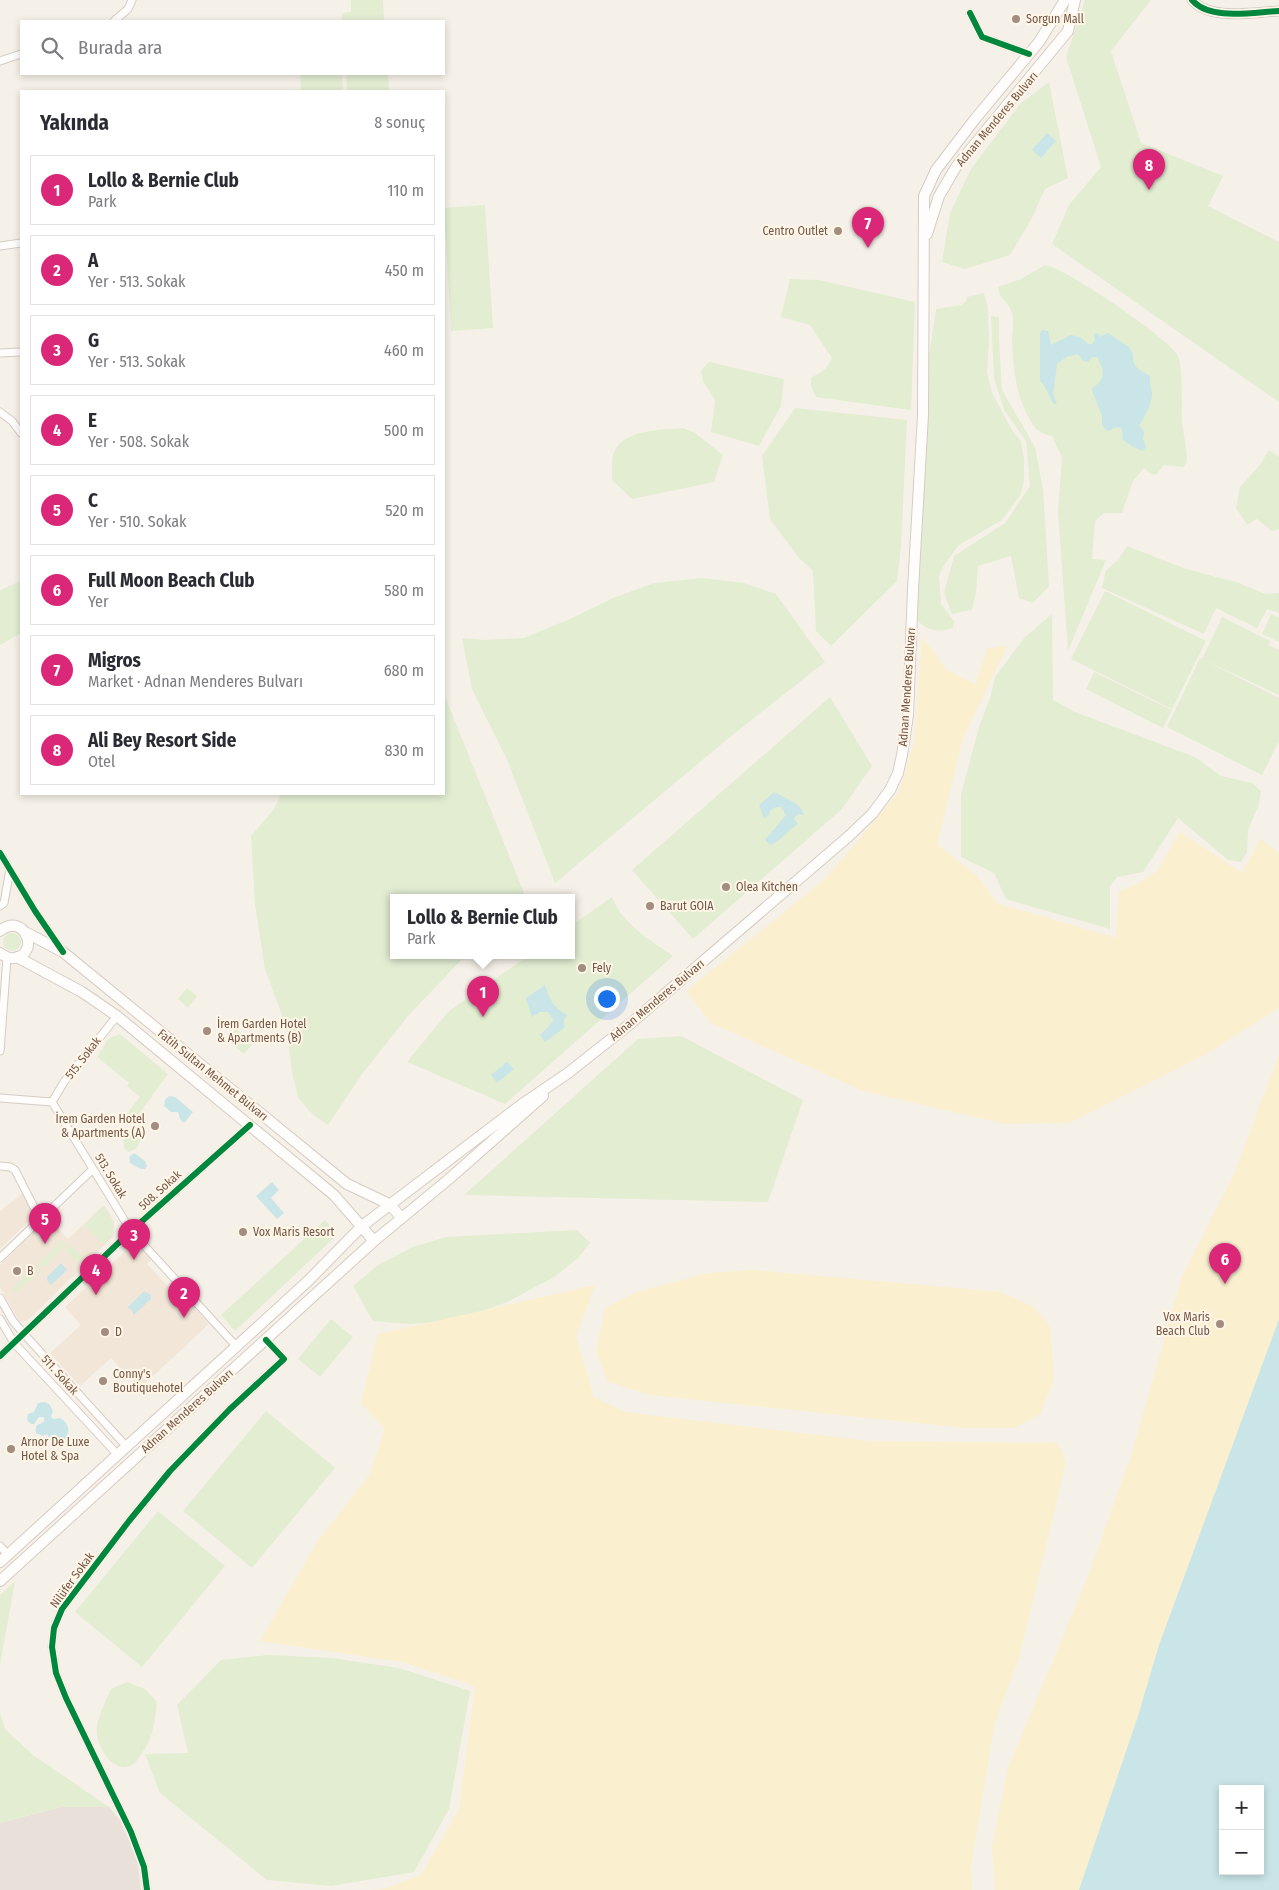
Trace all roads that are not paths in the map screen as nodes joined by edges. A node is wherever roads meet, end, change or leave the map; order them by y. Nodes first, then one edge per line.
1 (132, 0) edge
2 (1064, 0) edge
3 (1075, 0) edge
4 (1192, 0) edge
5 (1279, 11) edge
6 (970, 13) dead end
7 (115, 20) edge
8 (20, 54) edge
9 (1029, 54) junction
10 (0, 61) edge
11 (925, 242) junction
12 (20, 243) edge
13 (0, 246) edge
14 (20, 352) edge
15 (0, 353) edge
16 (0, 412) edge
17 (20, 432) edge
18 (1, 858) edge
19 (10, 869) junction
20 (0, 906) edge
21 (1, 929) edge
22 (25, 932) junction
23 (63, 952) junction
24 (8, 956) edge
25 (117, 1016) junction
26 (1, 1023) edge
27 (0, 1051) edge
28 (568, 1073) junction
29 (0, 1098) edge
30 (52, 1102) junction
31 (250, 1125) junction
32 (0, 1166) edge
33 (10, 1167) junction
34 (93, 1169) junction
35 (0, 1174) edge
36 (389, 1204) junction
37 (401, 1218) junction
38 (40, 1219) junction
39 (362, 1226) junction
40 (131, 1231) junction
41 (374, 1241) junction
42 (0, 1258) edge
43 (0, 1298) edge
44 (0, 1319) edge
45 (24, 1334) junction
46 (266, 1340) junction
47 (14, 1342) junction
48 (236, 1346) junction
49 (0, 1356) edge
50 (126, 1446) junction
51 (117, 1454) junction
52 (0, 1546) edge
53 (8, 1555) junction
54 (0, 1562) edge
55 (0, 1582) edge
56 (147, 1890) edge

1 - 7 street
2 - 9 main road, Adnan Menderes Bulvarı
3 - 11 main road, Adnan Menderes Bulvarı
4 - 5 street
6 - 9 street
8 - 10 street
9 - 11 main road, Adnan Menderes Bulvarı
11 - 28 main road, Adnan Menderes Bulvarı
12 - 13 street
14 - 15 street
16 - 17 street
18 - 19 street
19 - 20 street
19 - 23 street
21 - 22 main road, Fatih Sultan Mehmet Bulvarı
22 - 23 main road, Fatih Sultan Mehmet Bulvarı
22 - 24 main road
23 - 36 main road, Fatih Sultan Mehmet Bulvarı
24 - 25 main road, Fatih Sultan Mehmet Bulvarı
24 - 26 street
25 - 30 street, 515. Sokak
25 - 31 main road, Fatih Sultan Mehmet Bulvarı
26 - 27 street
28 - 36 main road, Adnan Menderes Bulvarı
28 - 37 main road, Adnan Menderes Bulvarı
29 - 30 street
30 - 34 street, 513. Sokak
31 - 39 main road, Fatih Sultan Mehmet Bulvarı
31 - 40 street, 508. Sokak
32 - 33 street
33 - 35 street
33 - 38 street
34 - 38 street
34 - 40 street, 513. Sokak
36 - 37 main road, Fatih Sultan Mehmet Bulvarı
36 - 39 main road, Adnan Menderes Bulvarı
37 - 41 main road, Adnan Menderes Bulvarı
38 - 42 street
39 - 41 main road, Fatih Sultan Mehmet Bulvarı
39 - 48 main road, Adnan Menderes Bulvarı
40 - 45 street, 508. Sokak
40 - 48 street, 513. Sokak
41 - 46 main road, Adnan Menderes Bulvarı
43 - 45 street, 511. Sokak
44 - 47 street, 511. Sokak
45 - 47 street, 508. Sokak
45 - 50 street, 511. Sokak
46 - 55 main road, Adnan Menderes Bulvarı
46 - 56 street, Nilüfer Sokak
47 - 49 street, 508. Sokak
47 - 51 street, 511. Sokak
48 - 50 main road, Adnan Menderes Bulvarı
50 - 51 main road, Adnan Menderes Bulvarı
51 - 53 main road, Adnan Menderes Bulvarı
52 - 53 street
53 - 54 main road, Adnan Menderes Bulvarı

